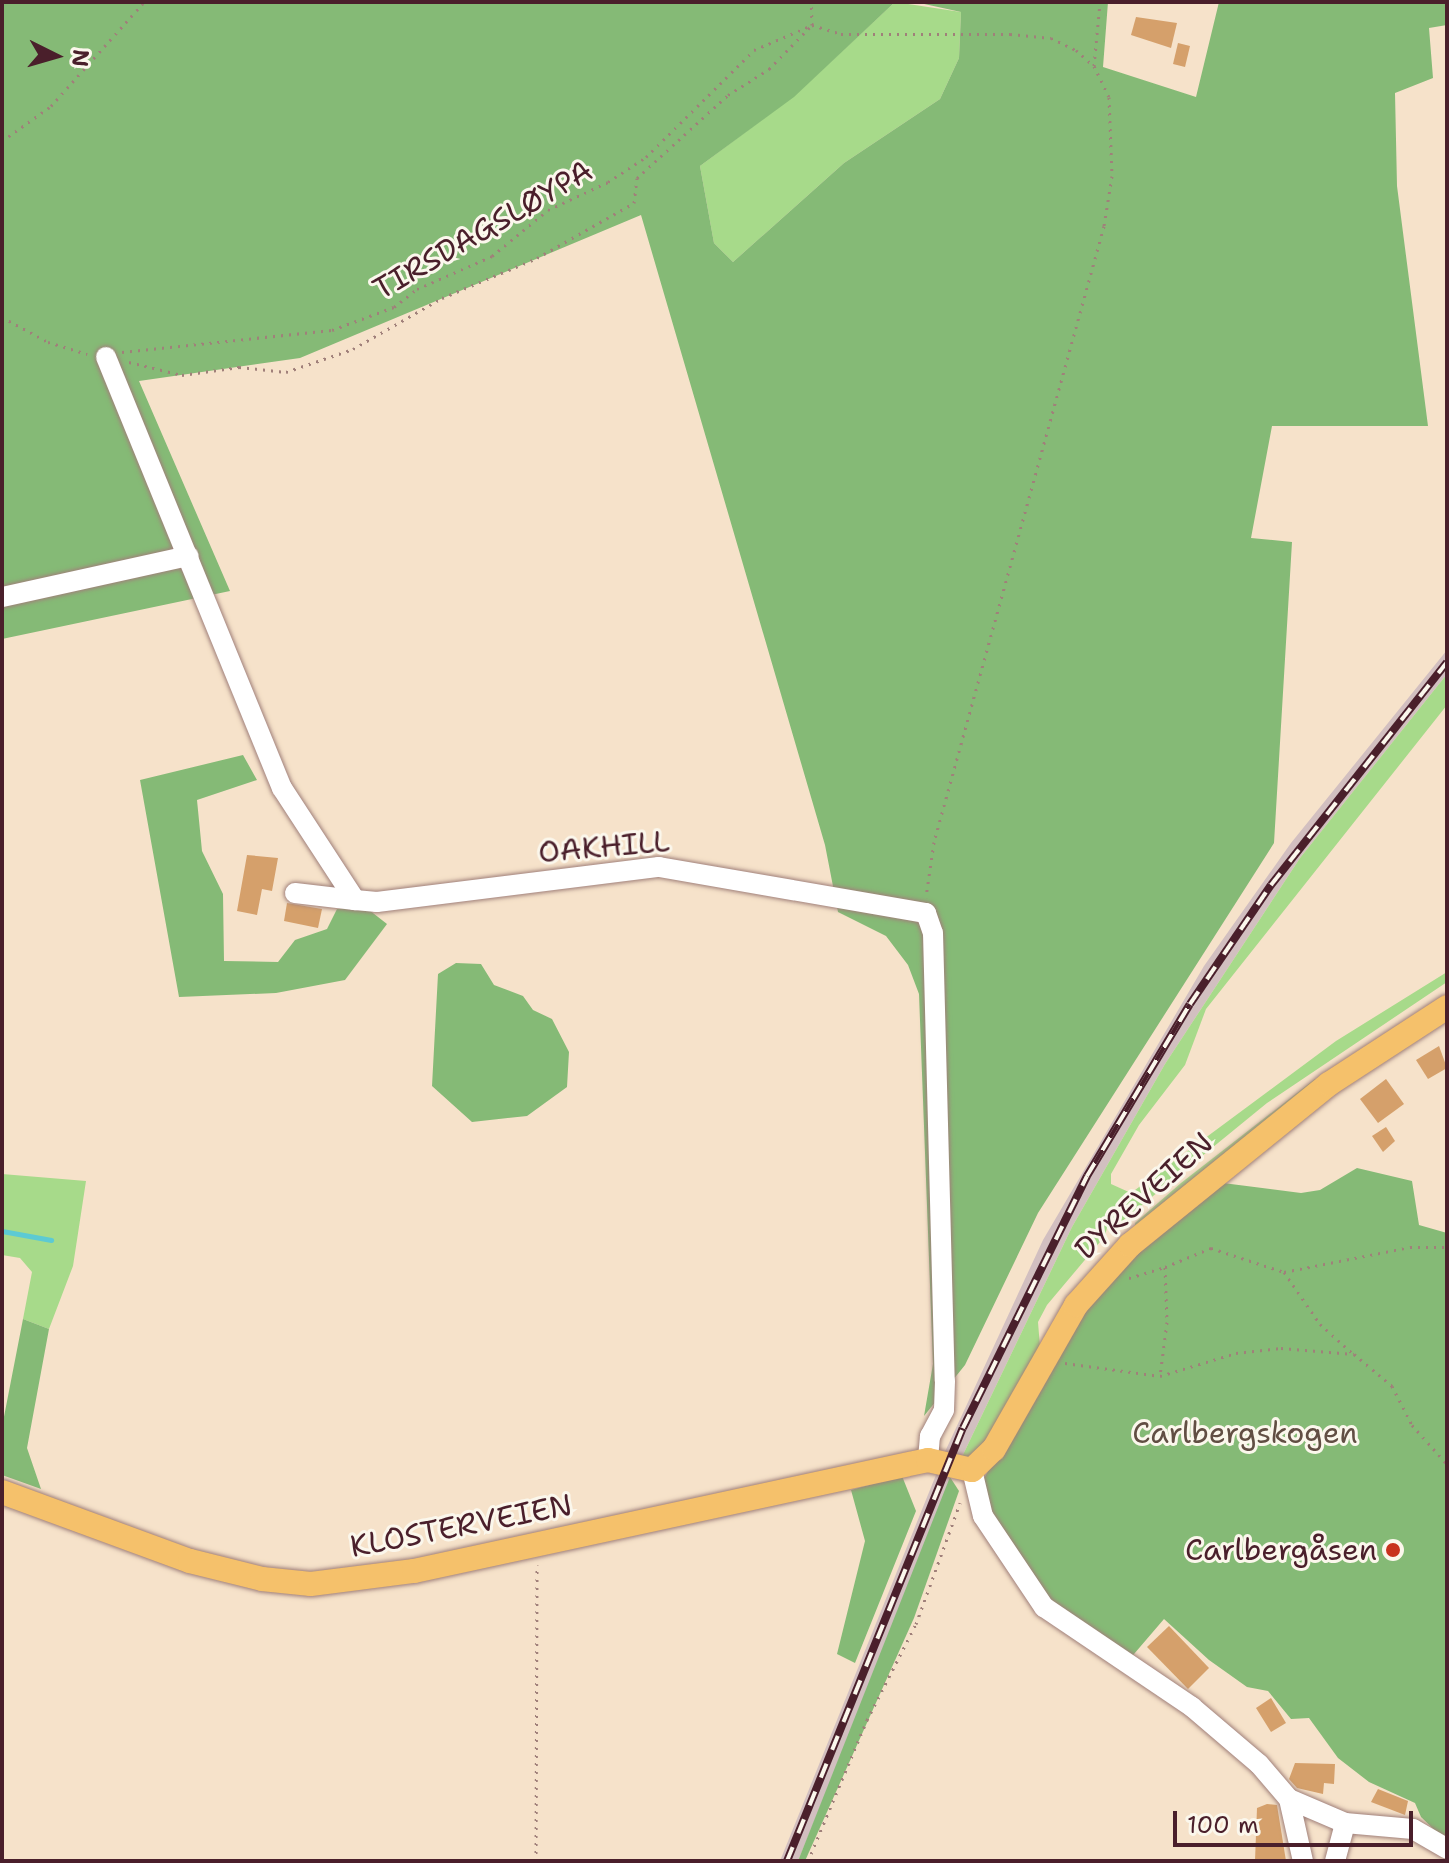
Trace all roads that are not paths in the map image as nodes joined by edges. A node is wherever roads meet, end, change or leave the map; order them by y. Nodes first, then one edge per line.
1 (106, 357) road end
2 (189, 556) junction
3 (2, 597) edge
4 (295, 893) dead end
5 (355, 900) junction
6 (1447, 1007) edge
7 (934, 1461) junction
8 (972, 1470) junction
9 (2, 1492) edge
10 (1289, 1799) junction
11 (1345, 1823) junction
12 (1447, 1849) edge
13 (1303, 1861) edge
14 (1335, 1861) edge

1 - 2 street
2 - 3 street
2 - 5 street
4 - 5 street, OAKHILL
5 - 7 street, OAKHILL
6 - 8 main road, DYREVEIEN
7 - 8 main road
7 - 9 main road, KLOSTERVEIEN
8 - 10 street
10 - 11 street
10 - 13 street
11 - 12 street
11 - 14 street

